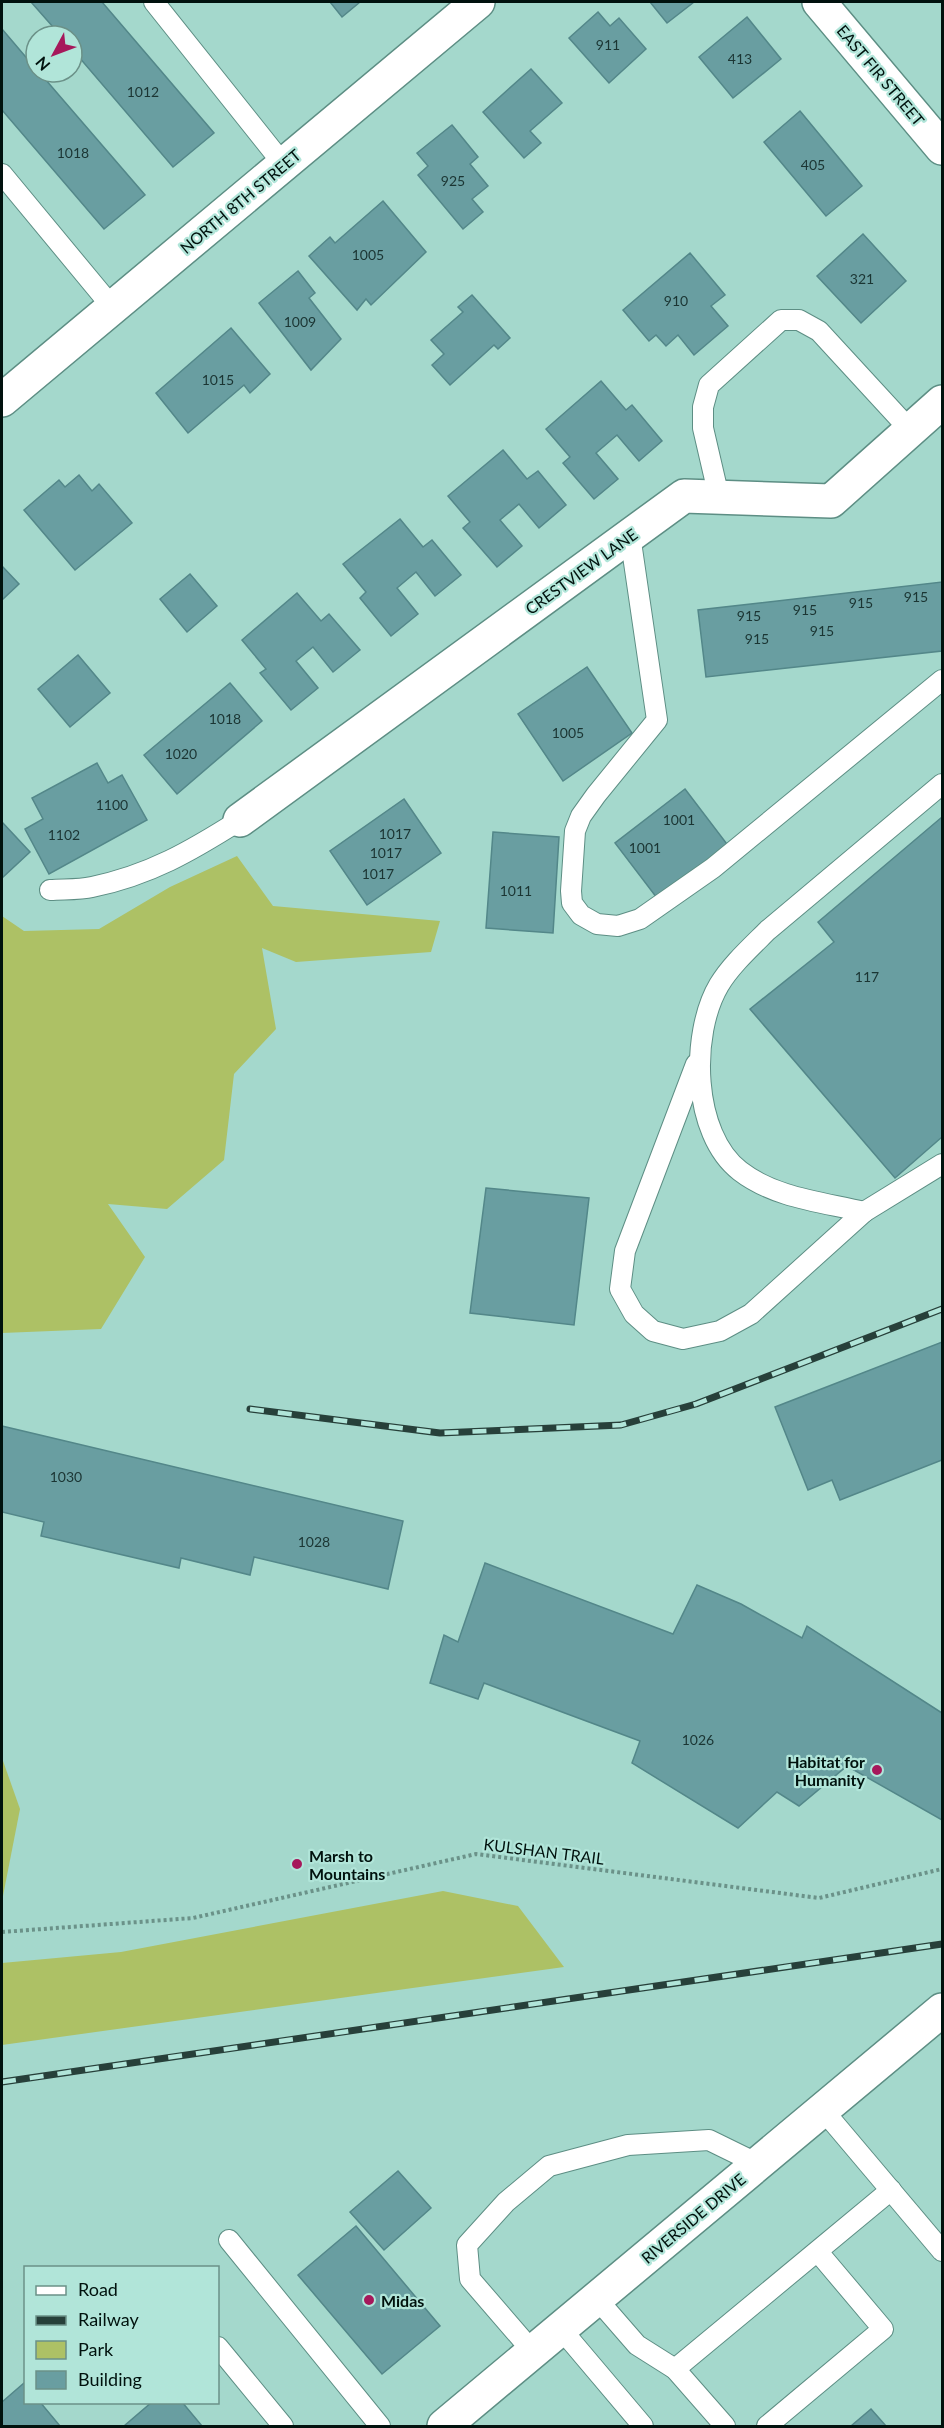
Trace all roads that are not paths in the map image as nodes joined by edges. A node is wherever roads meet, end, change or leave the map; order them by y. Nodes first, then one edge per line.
1 (154, 2) edge
2 (478, 2) edge
3 (819, 2) edge
4 (942, 148) edge
5 (284, 165) junction
6 (2, 174) edge
7 (112, 308) junction
8 (2, 400) edge
9 (942, 402) edge
10 (911, 431) junction
11 (719, 497) junction
12 (630, 535) junction
13 (942, 680) edge
14 (942, 783) edge
15 (240, 820) joint
16 (50, 890) dead end
17 (699, 1056) junction
18 (942, 1164) edge
19 (864, 1212) junction
20 (942, 2010) edge
21 (823, 2110) junction
22 (758, 2164) junction
23 (891, 2190) junction
24 (229, 2240) dead end
25 (942, 2251) edge
26 (818, 2252) junction
27 (597, 2299) junction
28 (561, 2329) junction
29 (219, 2348) edge
30 (533, 2352) junction
31 (675, 2368) junction
32 (282, 2427) edge
33 (380, 2427) edge
34 (444, 2427) edge
35 (643, 2427) edge
36 (725, 2427) edge
37 (767, 2427) edge

1 - 5 lane
2 - 5 street, NORTH 8TH STREET
3 - 4 street, EAST FIR STREET
5 - 7 street, NORTH 8TH STREET
6 - 7 lane
7 - 8 street, NORTH 8TH STREET
9 - 10 street, CRESTVIEW LANE
10 - 11 street, CRESTVIEW LANE
10 - 11 lane
11 - 12 street, CRESTVIEW LANE
12 - 13 lane
12 - 15 street, CRESTVIEW LANE
14 - 17 lane
15 - 16 lane
17 - 19 lane
17 - 19 lane
18 - 19 lane
20 - 21 street, RIVERSIDE DRIVE
21 - 22 street, RIVERSIDE DRIVE
21 - 23 lane
22 - 27 street, RIVERSIDE DRIVE
22 - 30 lane
23 - 25 lane
23 - 26 lane
24 - 33 lane
26 - 31 lane
26 - 37 lane
27 - 28 street, RIVERSIDE DRIVE
27 - 31 lane
28 - 30 street, RIVERSIDE DRIVE
28 - 35 lane
29 - 32 lane
30 - 34 street, RIVERSIDE DRIVE
31 - 36 lane

